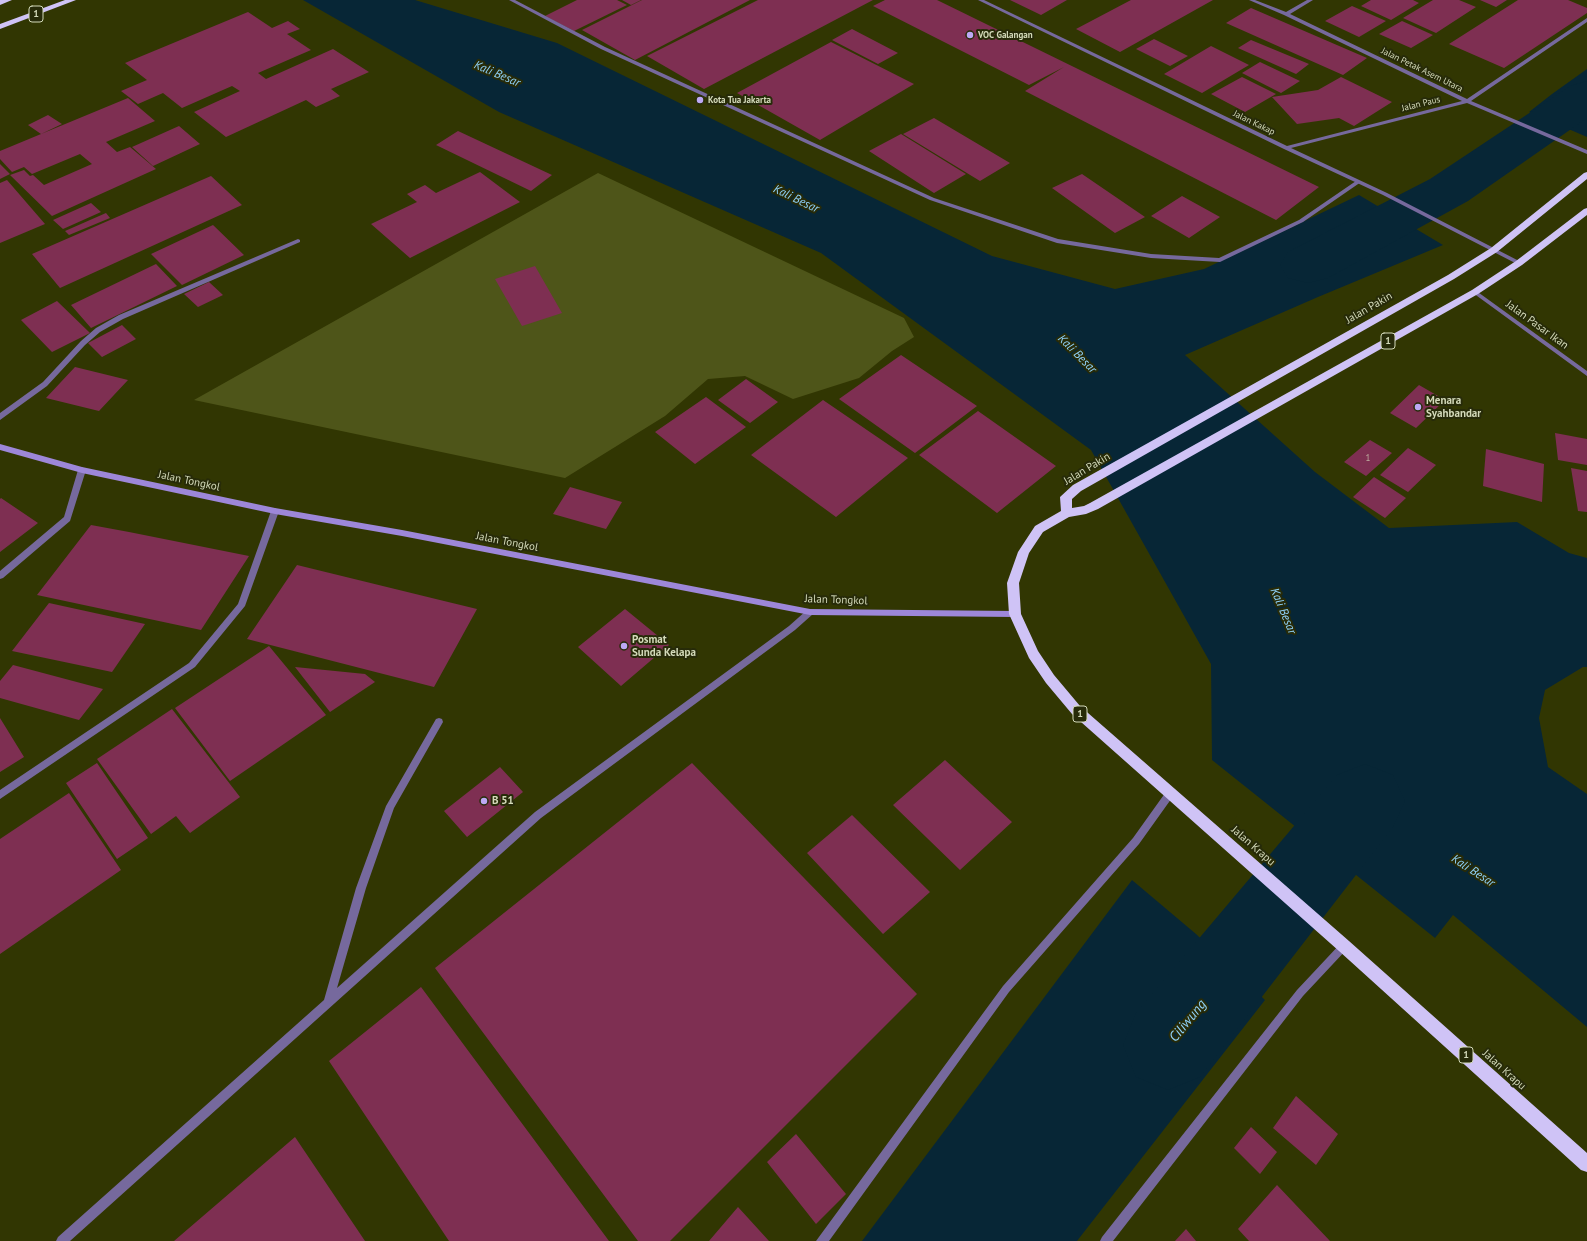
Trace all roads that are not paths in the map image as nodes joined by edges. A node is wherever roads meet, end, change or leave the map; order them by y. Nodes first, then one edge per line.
1 (8, 0) edge
2 (72, 0) edge
3 (511, 0) edge
4 (980, 0) edge
5 (1251, 0) edge
6 (1311, 0) edge
7 (0, 3) edge
8 (1286, 14) junction
9 (1587, 20) edge
10 (0, 27) edge
11 (1467, 101) junction
12 (1286, 148) junction
13 (1587, 152) edge
14 (1587, 175) edge
15 (1358, 182) junction
16 (1587, 211) edge
17 (298, 241) dead end
18 (1494, 250) junction
19 (1519, 263) junction
20 (1475, 292) junction
21 (1587, 374) edge
22 (0, 417) edge
23 (0, 447) edge
24 (82, 470) junction
25 (275, 510) junction
26 (1067, 513) junction
27 (0, 576) edge
28 (810, 612) junction
29 (1015, 614) junction
30 (439, 722) dead end
31 (1171, 792) junction
32 (0, 795) edge
33 (1344, 946) junction
34 (329, 1001) junction
35 (1587, 1164) edge
36 (62, 1241) edge
37 (822, 1241) edge
38 (1106, 1241) edge

1 - 7 highway
2 - 10 highway, 1
3 - 15 street
4 - 12 street, Jalan Kakap
5 - 8 street, Jalan Petak Asem Utara
6 - 8 street
8 - 11 street, Jalan Petak Asem Utara
9 - 11 street, Jalan Paus
11 - 12 street, Jalan Paus
11 - 13 street, Jalan Petak Asem Utara
12 - 15 street, Jalan Kakap
14 - 18 highway, Jalan Pakin / 1
15 - 18 street, Jalan Kakap
16 - 19 highway, 1
17 - 22 street
18 - 19 street, Jalan Kakap
18 - 26 highway, Jalan Pakin / 1
19 - 20 highway, 1
20 - 21 street, Jalan Pasar Ikan
20 - 26 highway, 1
23 - 24 street, Jalan Tongkol
24 - 25 street, Jalan Tongkol
24 - 27 street
25 - 28 street, Jalan Tongkol
25 - 32 street
26 - 29 highway, Jalan Krapu / 1
28 - 29 street, Jalan Tongkol
28 - 34 street
29 - 31 highway, Jalan Krapu / 1
30 - 34 street
31 - 33 highway, Jalan Krapu / 1
31 - 37 street
33 - 35 highway, Jalan Krapu / 1
33 - 38 street
34 - 36 street

